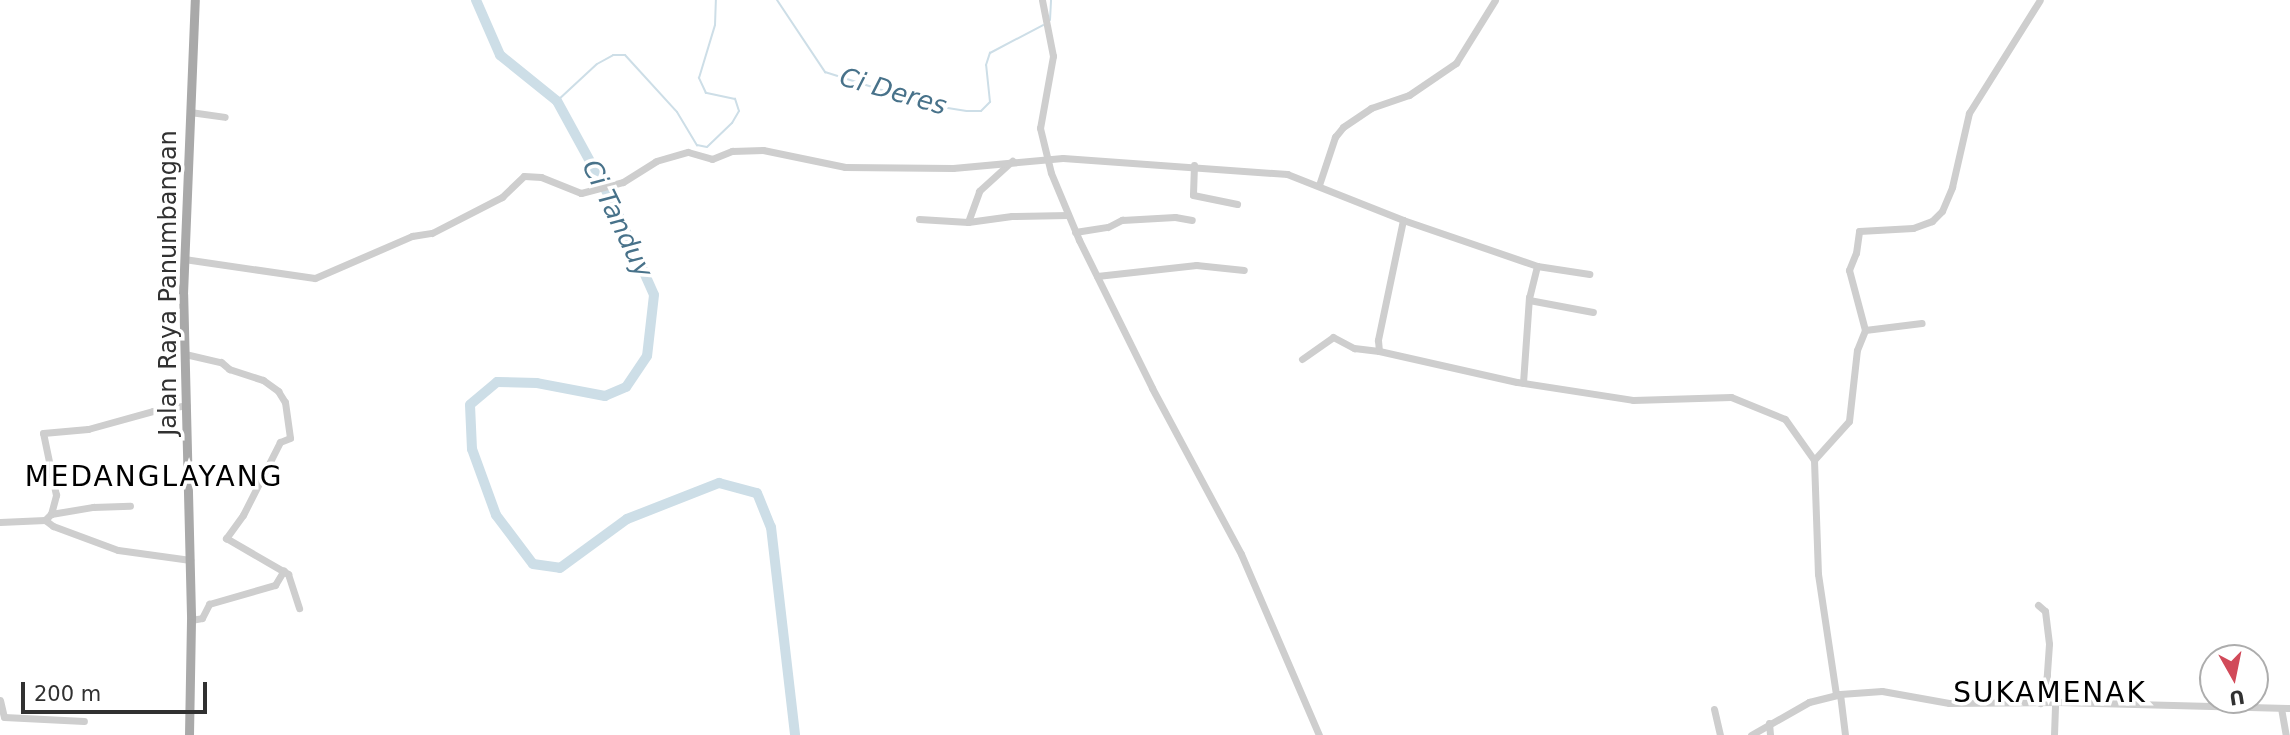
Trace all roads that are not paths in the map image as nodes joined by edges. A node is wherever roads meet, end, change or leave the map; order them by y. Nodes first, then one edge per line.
1 (195, 0) edge
2 (1042, 0) edge
3 (1495, 0) edge
4 (2040, 0) edge
5 (190, 112) junction
6 (225, 117) dead end
7 (1046, 159) junction
8 (1013, 160) junction
9 (1194, 165) junction
10 (1319, 185) junction
11 (1237, 204) dead end
12 (1068, 215) junction
13 (919, 219) dead end
14 (1192, 220) dead end
15 (1403, 220) junction
16 (968, 222) junction
17 (1075, 232) junction
18 (184, 260) junction
19 (1536, 265) junction
20 (1244, 270) dead end
21 (1589, 274) dead end
22 (1097, 276) junction
23 (1529, 300) junction
24 (1593, 312) dead end
25 (1922, 323) dead end
26 (1865, 330) junction
27 (1379, 351) junction
28 (185, 355) junction
29 (1301, 359) dead end
30 (1523, 383) junction
31 (186, 405) junction
32 (1814, 460) junction
33 (130, 506) dead end
34 (48, 517) junction
35 (0, 522) edge
36 (190, 560) junction
37 (285, 571) junction
38 (2038, 605) dead end
39 (299, 608) dead end
40 (191, 620) junction
41 (1838, 695) junction
42 (0, 700) edge
43 (2055, 702) junction
44 (2040, 703) junction
45 (2286, 708) edge
46 (1714, 709) dead end
47 (84, 721) dead end
48 (1769, 723) junction
49 (189, 735) edge
50 (1320, 735) edge
51 (1720, 735) edge
52 (1751, 735) edge
53 (1770, 735) edge
54 (1844, 735) edge
55 (2054, 735) edge
56 (2286, 735) edge

1 - 5 main road, Jalan Raya Panumbangan
2 - 7 street
3 - 10 street
4 - 26 street
5 - 6 street
5 - 18 main road, Jalan Raya Panumbangan
7 - 8 street
7 - 9 street
7 - 12 street
8 - 16 street
8 - 18 street
9 - 10 street
9 - 11 street
10 - 15 street
12 - 16 street
12 - 17 street
13 - 16 street
14 - 17 street
15 - 19 street
15 - 27 street
17 - 22 street
18 - 28 main road, Jalan Raya Panumbangan
19 - 21 street
19 - 23 street
20 - 22 street
22 - 50 street
23 - 24 street
23 - 30 street
25 - 26 street
26 - 32 street
27 - 29 street
27 - 30 street
28 - 31 main road, Jalan Raya Panumbangan
28 - 37 street
30 - 32 street
31 - 34 street
31 - 36 main road, Jalan Raya Panumbangan
32 - 41 street
33 - 34 street
34 - 35 street
34 - 36 street
36 - 40 main road, Jalan Raya Panumbangan
37 - 39 street
37 - 40 street
38 - 44 street
40 - 49 main road, Jalan Raya Panumbangan
41 - 44 street
41 - 48 street
41 - 54 street
42 - 47 street
43 - 44 street
43 - 45 street
43 - 55 street
45 - 56 street
46 - 51 street
48 - 52 street
48 - 53 street

